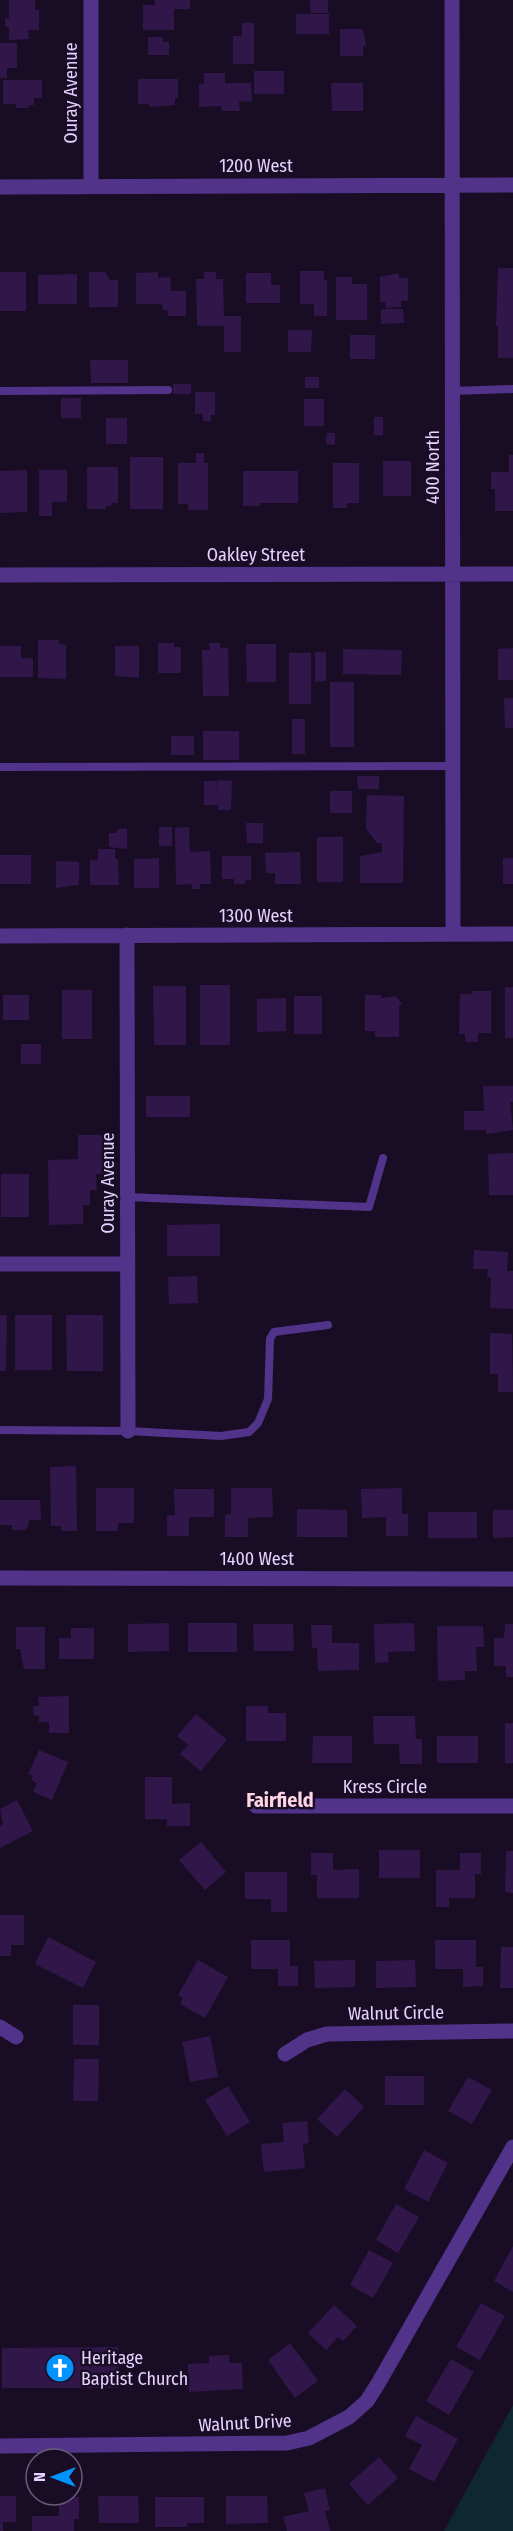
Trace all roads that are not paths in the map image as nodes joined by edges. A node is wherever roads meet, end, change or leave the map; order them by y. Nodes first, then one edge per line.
1 (91, 0) edge
2 (452, 0) edge
3 (452, 184) junction
4 (513, 185) edge
5 (91, 186) junction
6 (0, 187) edge
7 (513, 389) edge
8 (168, 390) dead end
9 (452, 391) junction
10 (0, 392) edge
11 (453, 574) junction
12 (513, 574) edge
13 (0, 575) edge
14 (453, 766) junction
15 (0, 767) edge
16 (453, 934) junction
17 (513, 934) edge
18 (127, 935) junction
19 (0, 936) edge
20 (383, 1158) dead end
21 (127, 1197) junction
22 (0, 1264) edge
23 (128, 1264) junction
24 (328, 1325) dead end
25 (0, 1430) edge
26 (128, 1431) junction
27 (0, 1578) edge
28 (513, 1579) edge
29 (256, 1806) dead end
30 (513, 1806) edge
31 (0, 2027) edge
32 (513, 2031) edge
33 (16, 2037) dead end
34 (285, 2054) dead end
35 (513, 2147) edge
36 (0, 2446) edge

1 - 5 street, Ouray Avenue
2 - 3 street, 400 North
3 - 4 street, 1200 West
3 - 5 street, 1200 West
3 - 9 street, 400 North
5 - 6 street, 1200 West
7 - 9 lane
8 - 10 lane
9 - 11 street, 400 North
11 - 12 street, Oakley Street
11 - 13 street, Oakley Street
11 - 14 street, 400 North
14 - 15 lane
14 - 16 street, 400 North
16 - 17 street, 1300 West
16 - 18 street, 1300 West
18 - 19 street, 1300 West
18 - 21 street, Ouray Avenue
20 - 21 lane
21 - 23 street, Ouray Avenue
22 - 23 street
23 - 26 street, Ouray Avenue
24 - 26 lane
25 - 26 lane
27 - 28 street, 1400 West
29 - 30 street, Kress Circle
31 - 33 street
32 - 34 street, Walnut Circle
35 - 36 street, Walnut Drive

